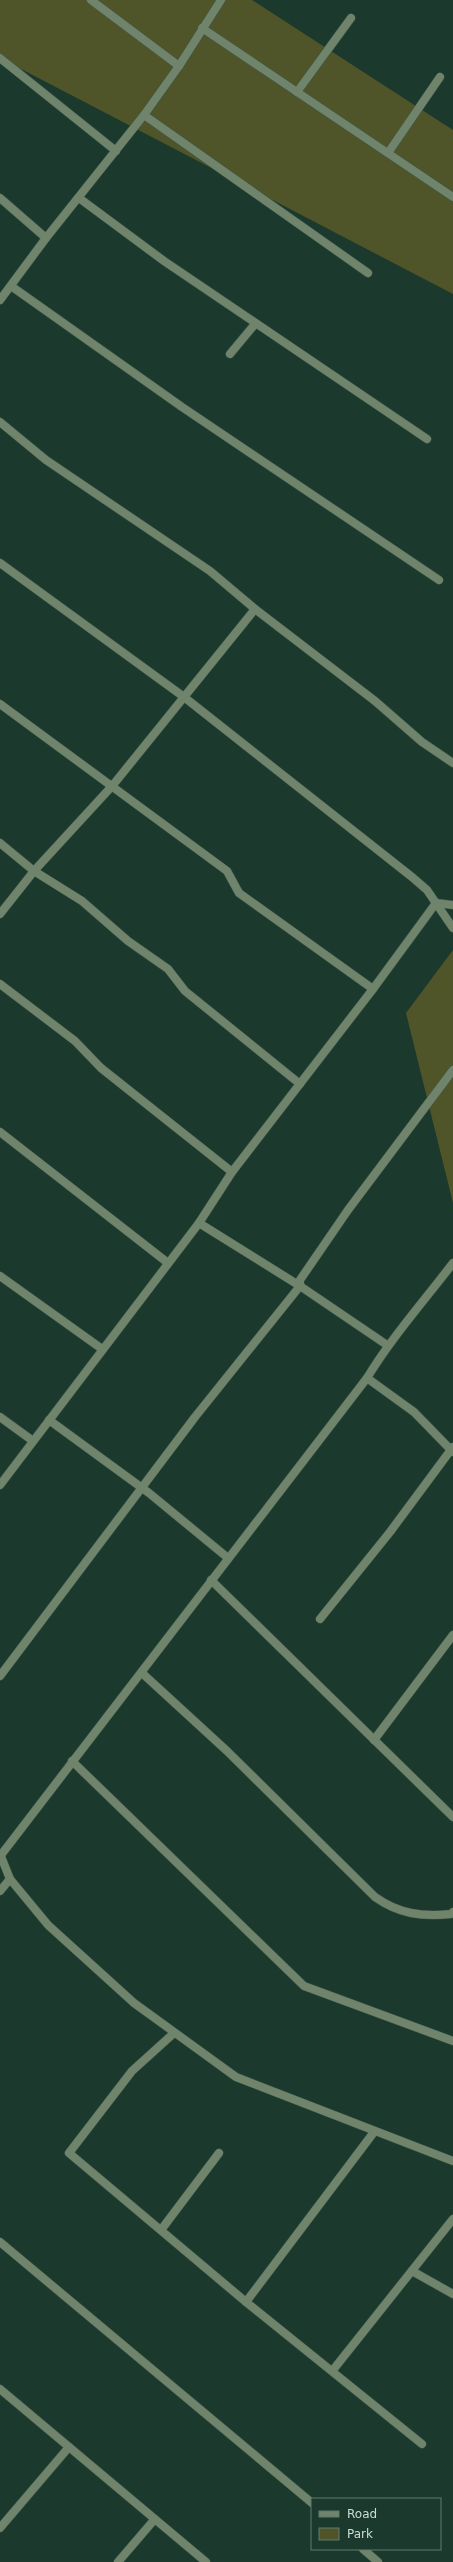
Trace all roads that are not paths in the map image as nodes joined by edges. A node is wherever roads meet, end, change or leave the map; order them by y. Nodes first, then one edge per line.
1 (91, 0) edge
2 (221, 0) edge
3 (351, 18) dead end
4 (202, 28) junction
5 (0, 58) edge
6 (179, 66) junction
7 (440, 77) dead end
8 (297, 92) junction
9 (144, 115) junction
10 (116, 151) junction
11 (388, 153) junction
12 (453, 197) edge
13 (0, 198) edge
14 (79, 198) junction
15 (46, 238) junction
16 (368, 273) dead end
17 (11, 286) junction
18 (0, 300) edge
19 (255, 324) junction
20 (230, 354) dead end
21 (0, 422) edge
22 (427, 439) dead end
23 (0, 563) edge
24 (439, 580) dead end
25 (255, 609) junction
26 (184, 697) junction
27 (0, 704) edge
28 (453, 763) edge
29 (112, 785) junction
30 (0, 843) edge
31 (34, 871) junction
32 (436, 903) junction
33 (453, 905) edge
34 (0, 914) edge
35 (453, 928) edge
36 (0, 984) edge
37 (373, 989) junction
38 (453, 1070) edge
39 (300, 1084) junction
40 (0, 1132) edge
41 (232, 1172) junction
42 (199, 1223) junction
43 (168, 1263) junction
44 (453, 1263) edge
45 (0, 1276) edge
46 (300, 1286) junction
47 (387, 1345) junction
48 (102, 1348) junction
49 (367, 1378) junction
50 (0, 1417) edge
51 (48, 1420) junction
52 (33, 1441) junction
53 (452, 1449) edge
54 (0, 1484) edge
55 (142, 1488) junction
56 (228, 1558) junction
57 (211, 1580) junction
58 (320, 1619) dead end
59 (453, 1635) edge
60 (142, 1673) junction
61 (0, 1676) edge
62 (374, 1740) junction
63 (72, 1761) junction
64 (453, 1816) edge
65 (0, 1854) edge
66 (10, 1879) junction
67 (0, 1891) edge
68 (452, 1914) edge
69 (174, 2033) junction
70 (453, 2041) edge
71 (374, 2132) junction
72 (218, 2153) dead end
73 (453, 2161) edge
74 (453, 2219) edge
75 (161, 2230) junction
76 (0, 2242) edge
77 (412, 2271) junction
78 (453, 2294) edge
79 (246, 2302) junction
80 (333, 2370) junction
81 (0, 2390) edge
82 (422, 2444) dead end
83 (69, 2447) junction
84 (311, 2502) edge
85 (154, 2520) junction
86 (0, 2528) edge
87 (364, 2550) edge
88 (118, 2562) edge
89 (206, 2562) edge
90 (378, 2562) edge

1 - 6 street
2 - 4 street
3 - 8 street
4 - 6 street
4 - 8 street
5 - 10 street
6 - 9 street
7 - 11 street
8 - 11 street
9 - 10 street
9 - 16 street
10 - 14 street
11 - 12 street
13 - 15 street
14 - 15 street
14 - 19 street
15 - 17 street
17 - 18 street
17 - 24 street
19 - 20 street
19 - 22 street
21 - 25 street
23 - 26 street
25 - 26 street
25 - 28 street
26 - 29 street
26 - 32 street
27 - 29 street
29 - 31 street
29 - 37 street
30 - 31 street
31 - 34 street
31 - 39 street
32 - 33 street
32 - 35 street
32 - 37 street
36 - 41 street
37 - 39 street
38 - 46 street
39 - 41 street
40 - 43 street
41 - 42 street
42 - 43 street
42 - 46 street
43 - 48 street
44 - 47 street
45 - 48 street
46 - 47 street
46 - 55 street
47 - 49 street
48 - 51 street
49 - 53 street
49 - 56 street
50 - 52 street
51 - 52 street
51 - 55 street
52 - 54 street
53 - 58 street
55 - 56 street
55 - 61 street
56 - 57 street
57 - 60 street
57 - 62 street
59 - 62 street
60 - 63 street
60 - 68 street
62 - 64 street
63 - 65 street
63 - 70 street
65 - 66 street
66 - 67 street
66 - 69 street
69 - 71 street
69 - 75 street
71 - 73 street
71 - 79 street
72 - 75 street
74 - 77 street
75 - 79 street
76 - 84 street
77 - 78 street
77 - 80 street
79 - 80 street
80 - 82 street
81 - 83 street
83 - 85 street
83 - 86 street
85 - 88 street
85 - 89 street
87 - 90 street

